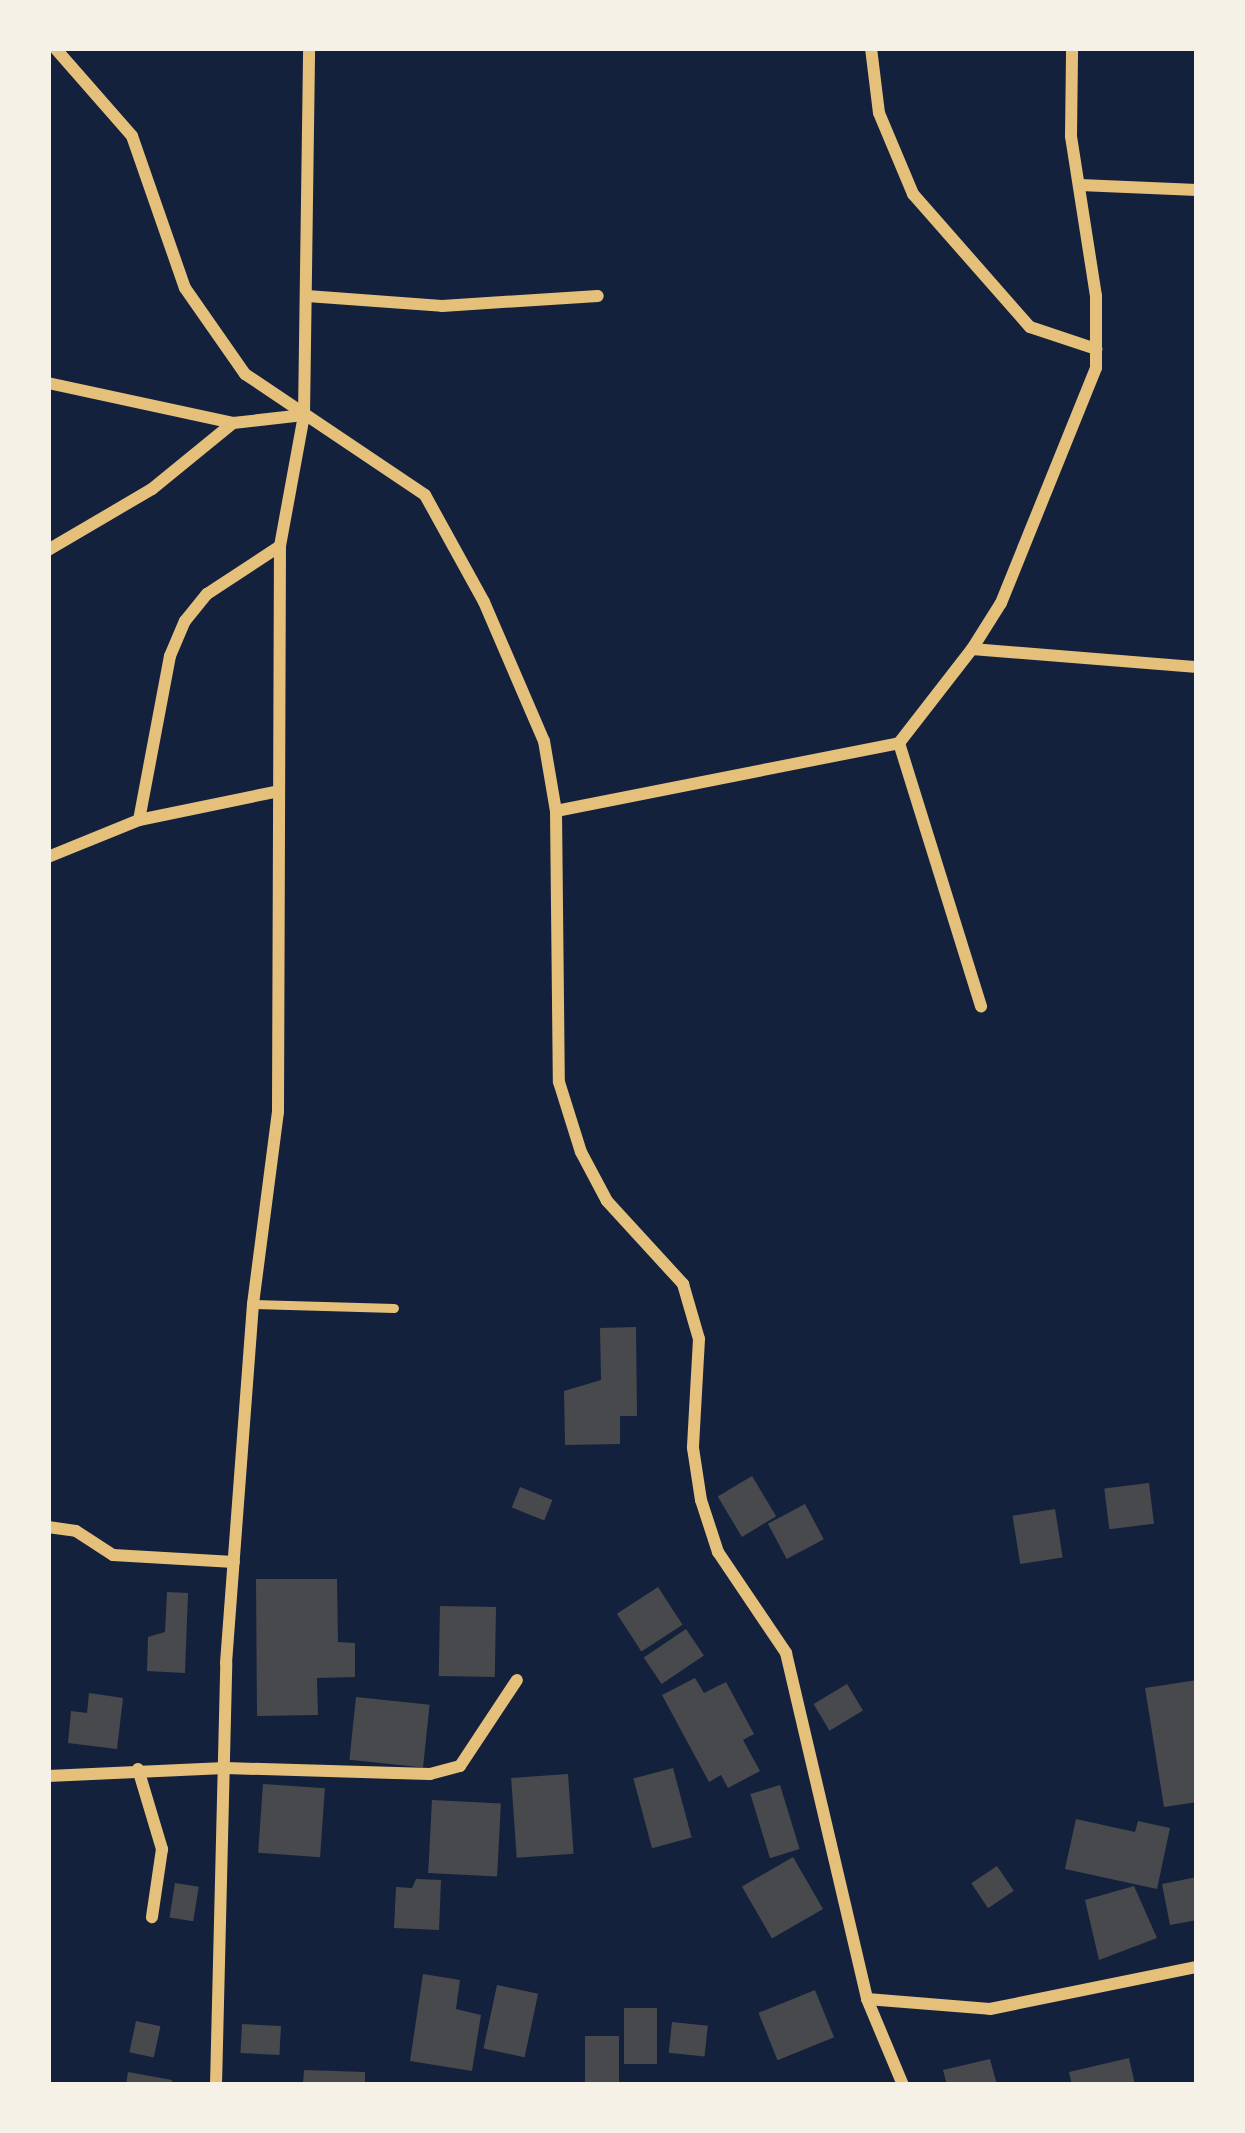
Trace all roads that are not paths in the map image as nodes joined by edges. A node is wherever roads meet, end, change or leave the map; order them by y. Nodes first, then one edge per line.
1 (55, 48) edge
2 (309, 48) edge
3 (871, 48) edge
4 (1072, 48) edge
5 (1080, 185) junction
6 (1197, 190) edge
7 (307, 296) junction
8 (598, 296) dead end
9 (1096, 349) junction
10 (48, 383) edge
11 (304, 416) junction
12 (233, 423) junction
13 (280, 546) junction
14 (48, 550) edge
15 (972, 649) junction
16 (1197, 668) edge
17 (898, 742) junction
18 (279, 791) junction
19 (556, 811) junction
20 (139, 820) junction
21 (48, 857) edge
22 (981, 1007) dead end
23 (253, 1304) junction
24 (394, 1308) dead end
25 (48, 1527) edge
26 (234, 1562) junction
27 (517, 1680) dead end
28 (225, 1768) junction
29 (137, 1769) junction
30 (48, 1776) edge
31 (152, 1917) dead end
32 (1197, 1967) edge
33 (867, 2000) junction
34 (216, 2085) edge
35 (903, 2085) edge

1 - 11 street
2 - 7 street
3 - 9 street
4 - 5 street
5 - 6 street
5 - 9 street
7 - 8 street
7 - 11 street
9 - 15 street
10 - 12 street
11 - 12 street
11 - 13 street
11 - 19 street
12 - 14 street
13 - 18 street
13 - 20 street
15 - 16 street
15 - 17 street
17 - 19 street
17 - 22 street
18 - 20 street
18 - 23 street
19 - 33 street
20 - 21 street
23 - 24 lane
23 - 26 street
25 - 26 street
26 - 28 street
27 - 28 street
28 - 29 street
28 - 34 street
29 - 30 street
29 - 31 street
32 - 33 street
33 - 35 street

